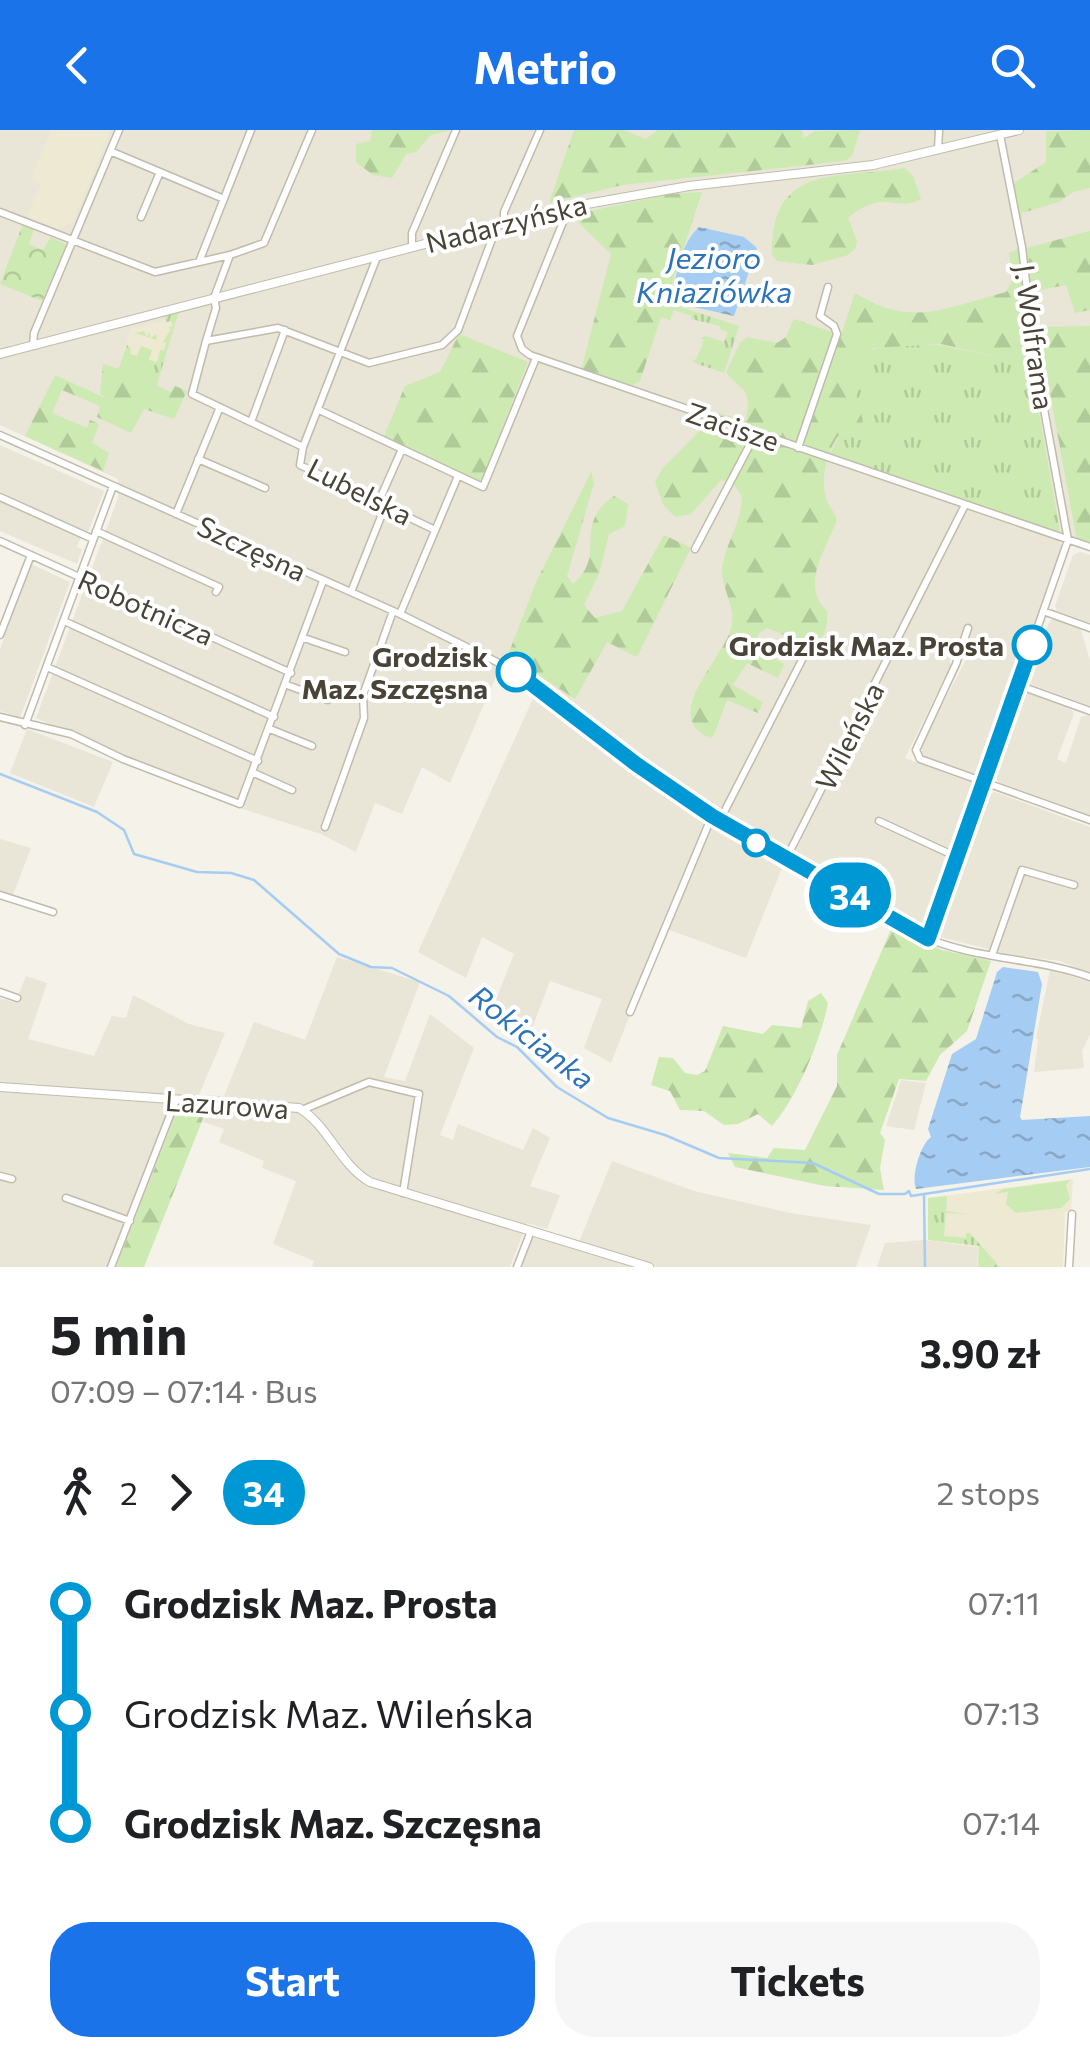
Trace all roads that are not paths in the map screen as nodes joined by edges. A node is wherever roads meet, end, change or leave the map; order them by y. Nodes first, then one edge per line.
1 (119, 130) edge
2 (250, 130) edge
3 (312, 130) edge
4 (456, 130) edge
5 (540, 130) edge
6 (939, 130) edge
7 (1020, 130) edge
8 (1000, 135) junction
9 (938, 150) junction
10 (110, 151) junction
11 (160, 172) junction
12 (224, 199) junction
13 (564, 208) junction
14 (0, 212) edge
15 (141, 217) dead end
16 (499, 223) junction
17 (73, 240) junction
18 (412, 246) junction
19 (230, 255) junction
20 (378, 256) junction
21 (199, 262) junction
22 (828, 287) dead end
23 (214, 298) junction
24 (285, 330) junction
25 (206, 341) junction
26 (33, 345) junction
27 (340, 353) junction
28 (0, 354) edge
29 (536, 358) junction
30 (220, 407) junction
31 (318, 410) junction
32 (251, 422) junction
33 (756, 433) junction
34 (0, 435) edge
35 (303, 447) junction
36 (798, 448) junction
37 (402, 449) junction
38 (198, 459) junction
39 (458, 476) junction
40 (113, 486) junction
41 (265, 488) dead end
42 (0, 497) edge
43 (383, 503) junction
44 (965, 505) junction
45 (176, 514) junction
46 (436, 530) junction
47 (94, 535) junction
48 (1068, 540) junction
49 (0, 541) edge
50 (1090, 547) edge
51 (695, 548) dead end
52 (31, 556) junction
53 (79, 577) junction
54 (323, 581) junction
55 (216, 592) dead end
56 (351, 592) junction
57 (1043, 611) junction
58 (396, 613) junction
59 (64, 621) junction
60 (968, 628) dead end
61 (1090, 628) edge
62 (0, 635) edge
63 (304, 638) junction
64 (345, 652) dead end
65 (804, 654) dead end
66 (47, 667) junction
67 (291, 673) junction
68 (286, 684) junction
69 (1018, 685) junction
70 (328, 700) dead end
71 (1090, 711) edge
72 (0, 718) edge
73 (274, 718) junction
74 (25, 724) junction
75 (270, 730) junction
76 (312, 746) dead end
77 (258, 761) junction
78 (254, 774) junction
79 (984, 783) junction
80 (292, 790) dead end
81 (716, 818) junction
82 (1090, 820) edge
83 (879, 822) dead end
84 (325, 827) dead end
85 (957, 856) junction
86 (786, 860) junction
87 (1074, 885) dead end
88 (0, 895) edge
89 (53, 912) dead end
90 (928, 939) junction
91 (992, 955) junction
92 (1090, 977) edge
93 (0, 992) edge
94 (16, 998) dead end
95 (630, 1012) dead end
96 (0, 1087) edge
97 (176, 1100) junction
98 (302, 1110) junction
99 (0, 1176) edge
100 (12, 1179) dead end
101 (402, 1193) junction
102 (66, 1198) dead end
103 (1072, 1214) dead end
104 (130, 1221) junction
105 (531, 1232) junction
106 (111, 1267) edge
107 (517, 1267) edge
108 (649, 1267) edge
109 (1069, 1267) edge

1 - 10 street
2 - 12 street
3 - 19 street
4 - 18 street
5 - 16 street
6 - 9 street
7 - 8 street, Nadarzyńska
8 - 9 street, Nadarzyńska
8 - 48 street, J. Wolframa
9 - 13 street, Nadarzyńska
10 - 11 street
10 - 17 street
11 - 12 street
11 - 15 street
12 - 21 street
13 - 16 street, Nadarzyńska
13 - 29 street
14 - 17 street
16 - 18 street, Nadarzyńska
16 - 27 street
17 - 21 street
17 - 26 street
18 - 20 street, Nadarzyńska
19 - 21 street
19 - 23 street
20 - 23 street, Nadarzyńska
20 - 27 street
22 - 36 street
23 - 25 street
23 - 26 street, Nadarzyńska
24 - 25 street
24 - 27 street
24 - 32 street
25 - 30 street, Lubelska
26 - 28 street, Nadarzyńska
27 - 31 street
29 - 33 street, Zacisze
29 - 39 street
30 - 32 street, Lubelska
30 - 38 street
31 - 35 street
31 - 37 street
32 - 35 street, Lubelska
33 - 36 street, Zacisze
33 - 51 street
34 - 40 street, Szczęsna
35 - 43 street, Lubelska
36 - 44 street, Zacisze
37 - 39 street
37 - 43 street
38 - 41 street
38 - 45 street
39 - 46 street
40 - 45 street, Szczęsna
40 - 47 street
42 - 47 street
43 - 46 street, Lubelska
43 - 56 street
44 - 48 street, Zacisze
44 - 86 street, Wileńska
45 - 54 street, Szczęsna
46 - 58 street
47 - 53 street
47 - 55 street
48 - 50 street, Zacisze
48 - 57 street
49 - 52 street, Robotnicza
52 - 53 street, Robotnicza
52 - 62 street
53 - 59 street
53 - 67 street, Robotnicza
54 - 56 street, Szczęsna
54 - 63 street
56 - 58 street, Szczęsna
57 - 61 street
57 - 69 street
58 - 81 street, Szczęsna
58 - 84 street
59 - 66 street
59 - 73 street
60 - 79 street
63 - 64 street
63 - 67 street
65 - 81 street
66 - 74 street
66 - 77 street
67 - 68 street
68 - 70 street
68 - 73 street
69 - 71 street
69 - 79 street
72 - 74 street
73 - 75 street
74 - 78 street
75 - 76 street
75 - 77 street
77 - 78 street
78 - 80 street
79 - 82 street
79 - 85 street
81 - 86 street, Szczęsna
81 - 95 street
83 - 85 street
85 - 90 street
86 - 90 street, Szczęsna
87 - 91 street
88 - 89 street
90 - 91 street, Szczęsna
91 - 92 street, Szczęsna
93 - 94 street
96 - 97 street, Lazurowa
97 - 98 street, Lazurowa
97 - 104 street
98 - 101 street, Lazurowa
98 - 101 street
99 - 100 street
101 - 105 street, Lazurowa
102 - 104 street
103 - 109 street
104 - 106 street
105 - 107 street
105 - 108 street, Lazurowa

